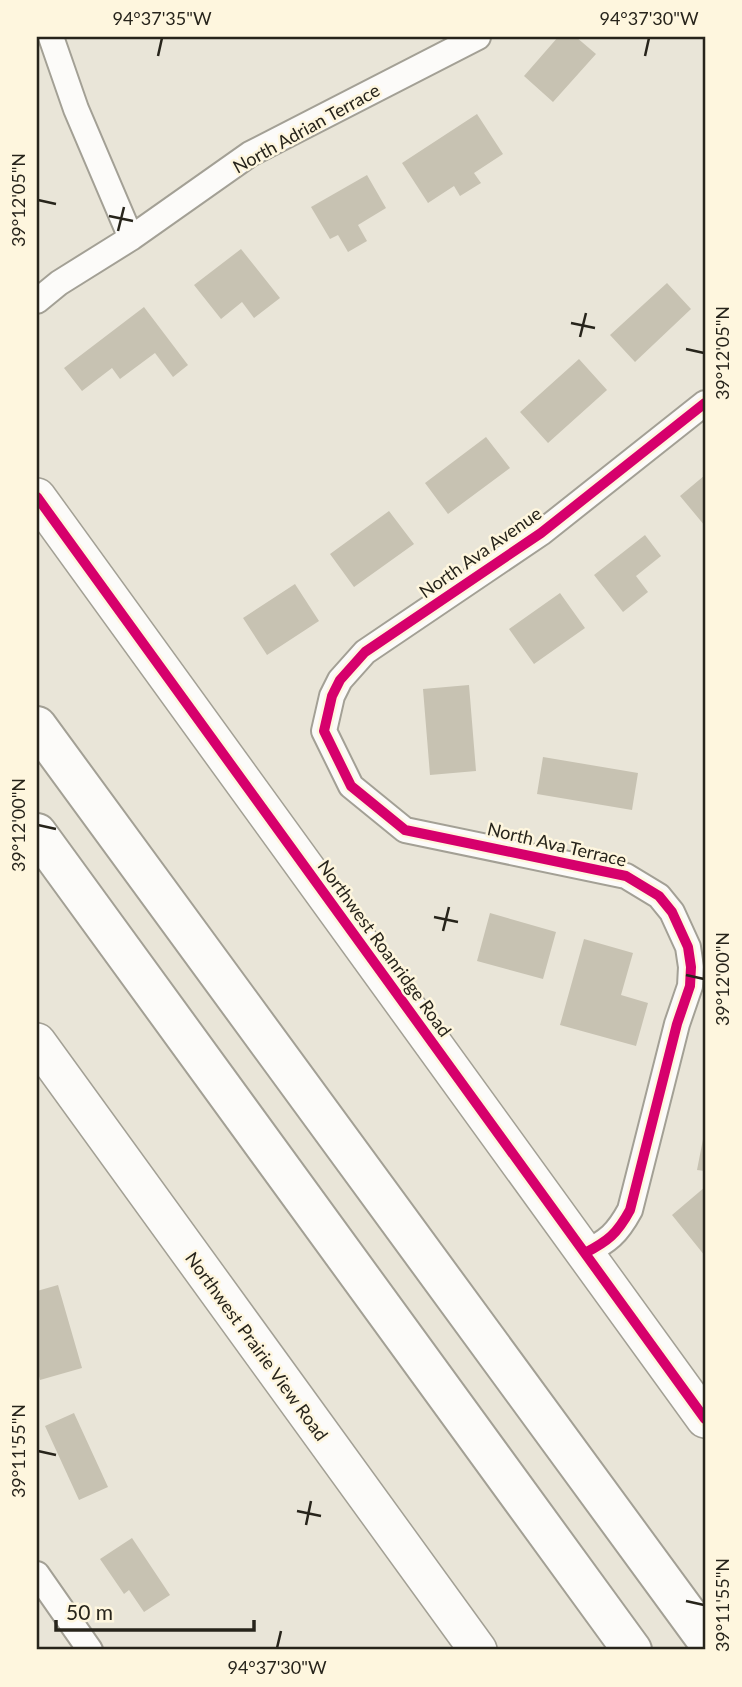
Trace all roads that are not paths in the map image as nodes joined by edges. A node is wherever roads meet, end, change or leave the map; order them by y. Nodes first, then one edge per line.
1 (51, 37) edge
2 (478, 37) edge
3 (131, 238) junction
4 (37, 301) edge
5 (705, 403) edge
6 (37, 497) edge
7 (37, 726) edge
8 (336, 756) joint
9 (37, 833) edge
10 (37, 1042) edge
11 (585, 1253) junction
12 (705, 1419) edge
13 (37, 1574) edge
14 (705, 1638) edge
15 (82, 1648) edge
16 (478, 1650) edge
17 (632, 1650) edge

1 - 3 street
2 - 3 street, North Adrian Terrace
3 - 4 street, North Adrian Terrace
5 - 8 street, North Ava Avenue
6 - 11 street, Northwest Roanridge Road
7 - 14 highway
8 - 11 street, North Ava Terrace
9 - 17 highway
10 - 16 street, Northwest Prairie View Road
11 - 12 street, Northwest Roanridge Road
13 - 15 street

